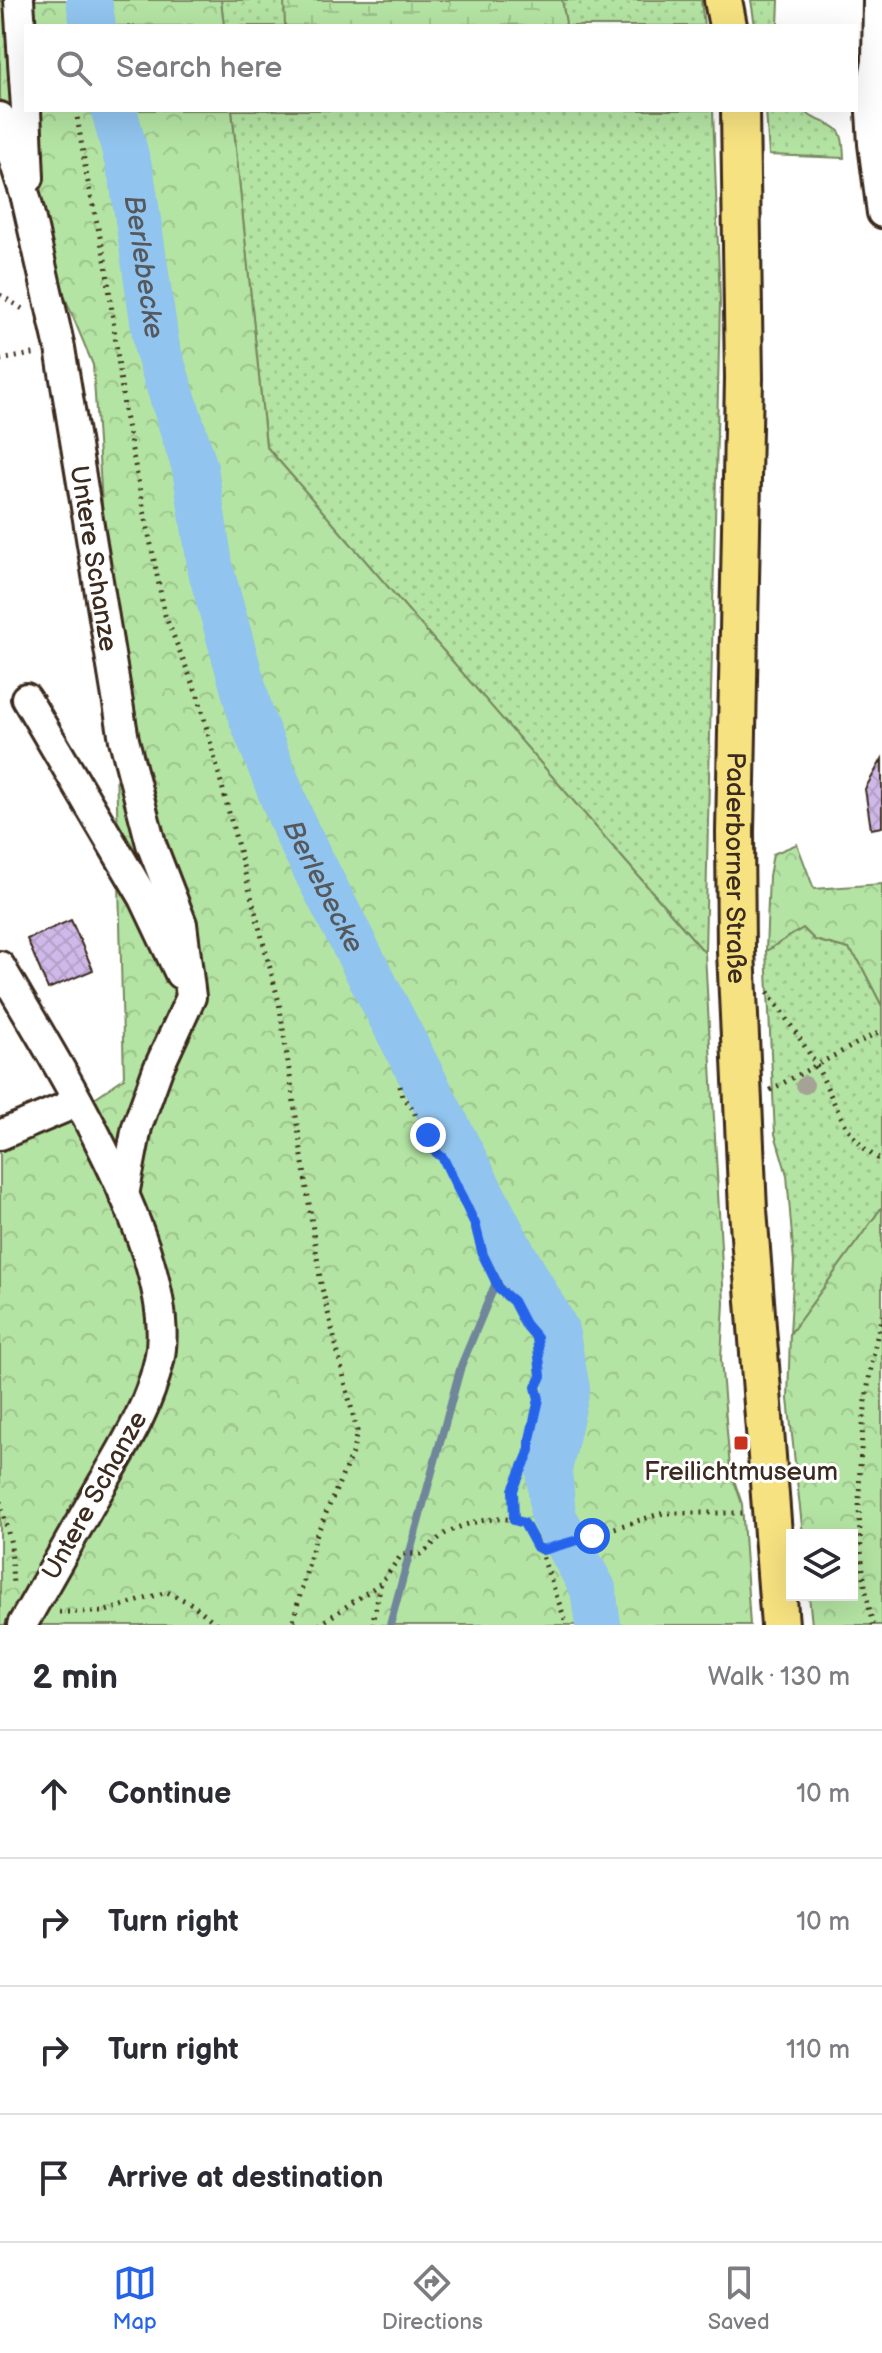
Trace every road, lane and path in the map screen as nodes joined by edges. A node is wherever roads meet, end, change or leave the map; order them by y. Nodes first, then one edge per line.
1 (19, 0) edge
2 (723, 0) edge
3 (878, 0) edge
4 (728, 24) edge
5 (24, 78) edge
6 (26, 112) edge
7 (76, 112) edge
8 (740, 112) edge
9 (0, 117) edge
10 (0, 187) edge
11 (26, 198) junction
12 (882, 213) edge
13 (60, 348) junction
14 (0, 360) edge
15 (26, 698) dead end
16 (0, 966) edge
17 (759, 979) dead end
18 (191, 997) junction
19 (882, 1030) edge
20 (816, 1066) junction
21 (400, 1086) dead end
22 (78, 1102) junction
23 (742, 1105) junction
24 (0, 1135) edge
25 (882, 1161) edge
26 (124, 1195) junction
27 (882, 1315) edge
28 (0, 1501) edge
29 (734, 1512) dead end
30 (514, 1520) junction
31 (542, 1550) junction
32 (381, 1583) junction
33 (26, 1618) edge
34 (218, 1625) edge
35 (292, 1625) edge
36 (319, 1625) edge
37 (372, 1625) edge
38 (567, 1625) edge
39 (780, 1625) edge
40 (873, 1625) edge

1 - 5 street
2 - 4 main road
3 - 12 street
6 - 11 street
7 - 35 path
8 - 23 main road, Paderborner Straße
9 - 11 street, Untere Schanze
10 - 11 street
11 - 13 street, Untere Schanze
13 - 14 path
13 - 18 street, Untere Schanze
15 - 18 street
16 - 22 street, Untere Schanze
17 - 20 path
18 - 26 street
19 - 20 path
20 - 23 path
20 - 25 path
21 - 30 path
22 - 24 street
22 - 26 street, Untere Schanze
23 - 39 main road, Paderborner Straße
26 - 33 street, Untere Schanze
27 - 40 path
28 - 33 path
29 - 31 path
30 - 31 path
30 - 32 path
31 - 38 path
32 - 36 path
32 - 37 path
33 - 34 path

